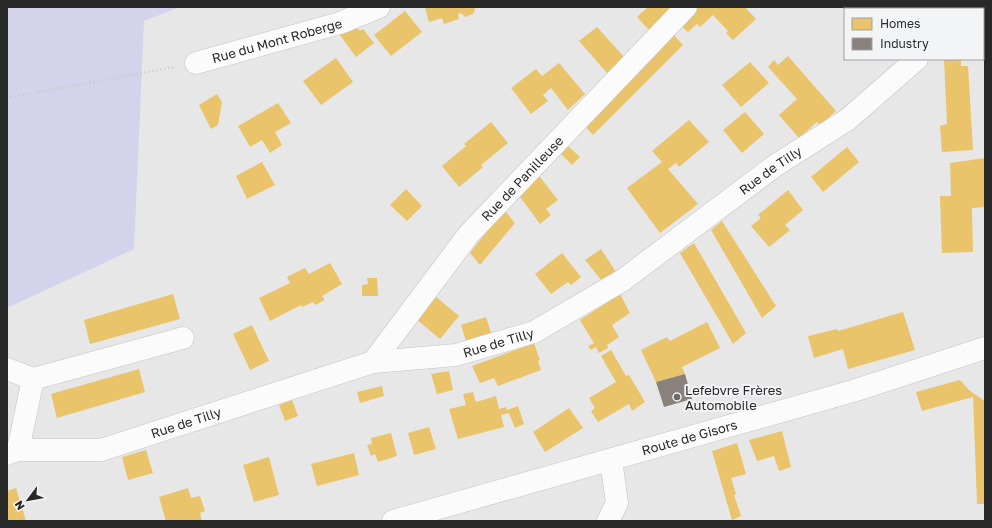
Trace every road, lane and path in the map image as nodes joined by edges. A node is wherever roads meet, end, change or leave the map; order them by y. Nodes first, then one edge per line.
1 (379, 7) edge
2 (686, 7) edge
3 (916, 60) edge
4 (196, 63) joint
5 (7, 98) edge
6 (182, 338) dead end
7 (985, 348) edge
8 (373, 362) junction
9 (7, 369) edge
10 (33, 379) junction
11 (12, 452) edge
12 (610, 460) junction
13 (393, 521) edge
14 (608, 521) edge

1 - 4 street, Rue du Mont Roberge
2 - 8 street, Rue de Panilleuse
3 - 8 street, Rue de Tilly
4 - 5 path
6 - 10 street
7 - 12 street, Route de Gisors
8 - 11 street, Rue de Tilly
9 - 10 street
10 - 11 street
12 - 13 street, Route de Gisors
12 - 14 street

